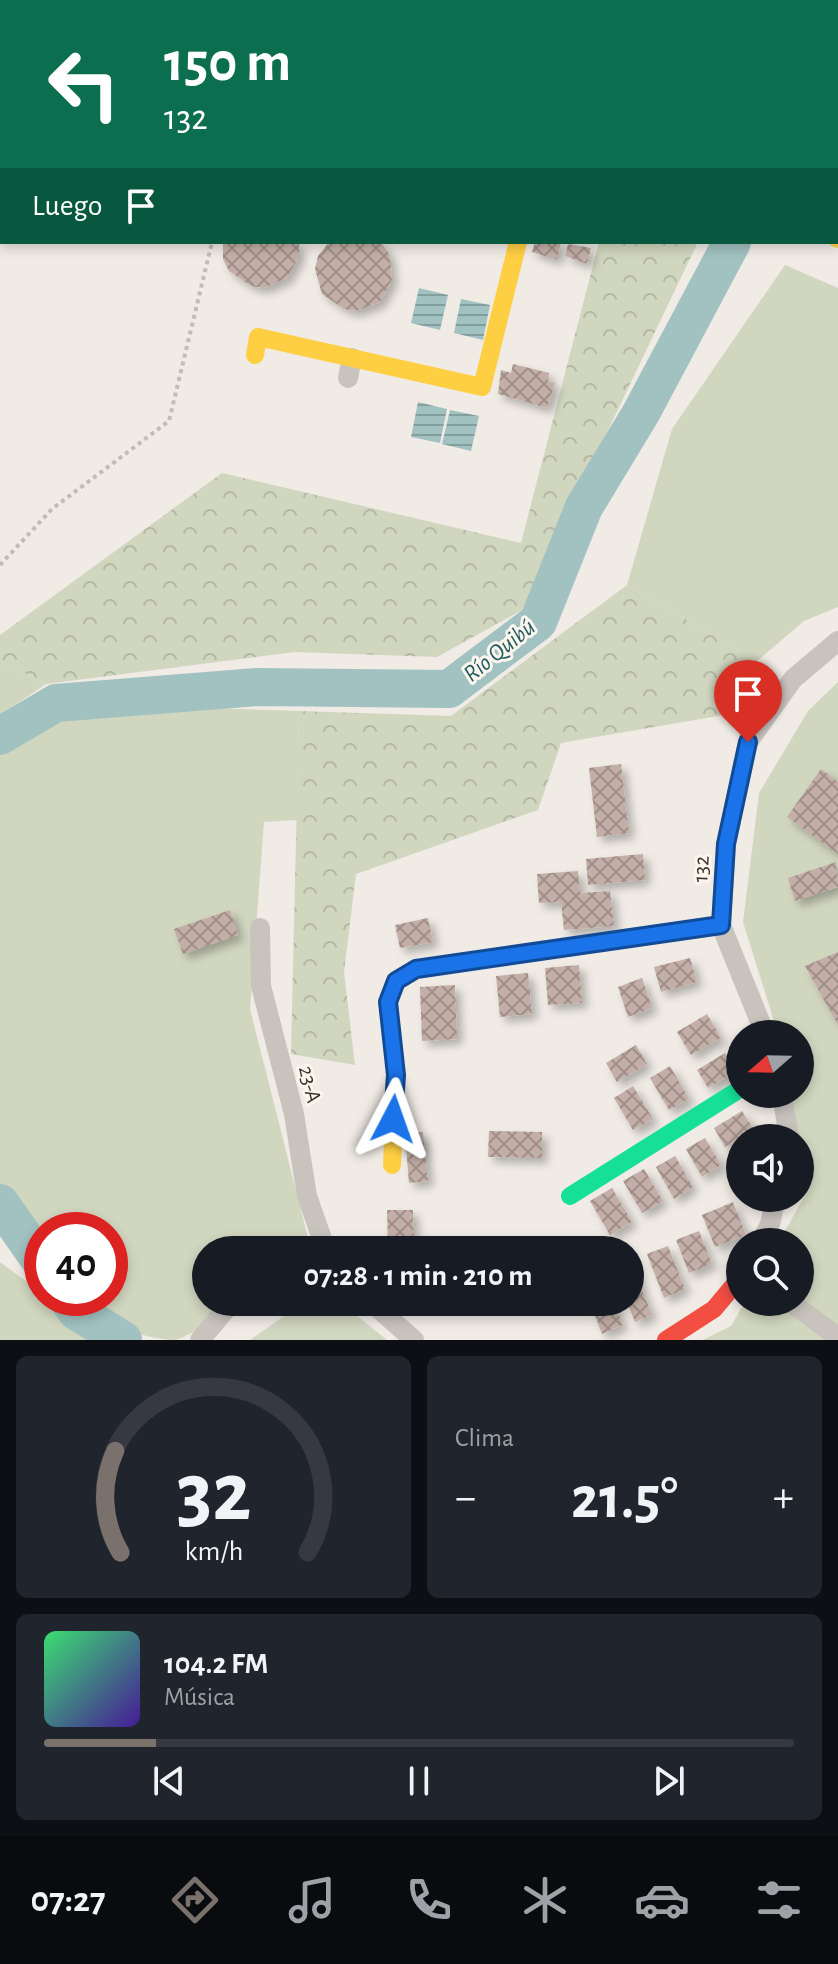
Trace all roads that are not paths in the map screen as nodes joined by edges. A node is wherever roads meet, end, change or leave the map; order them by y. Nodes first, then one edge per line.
1 (518, 244) edge
2 (255, 355) dead end
3 (838, 641) edge
4 (721, 925) junction
5 (260, 928) dead end
6 (759, 1020) edge
7 (726, 1098) edge
8 (392, 1165) dead end
9 (570, 1196) dead end
10 (321, 1236) edge
11 (726, 1295) edge
12 (220, 1316) edge
13 (387, 1316) edge
14 (809, 1316) edge
15 (838, 1337) edge
16 (200, 1340) edge
17 (414, 1340) edge
18 (666, 1340) edge

1 - 2 street
3 - 4 street, 132
4 - 6 street, 132
4 - 8 street
5 - 10 street, 23-A
7 - 9 street
11 - 18 street
12 - 16 street
13 - 17 street
14 - 15 street

